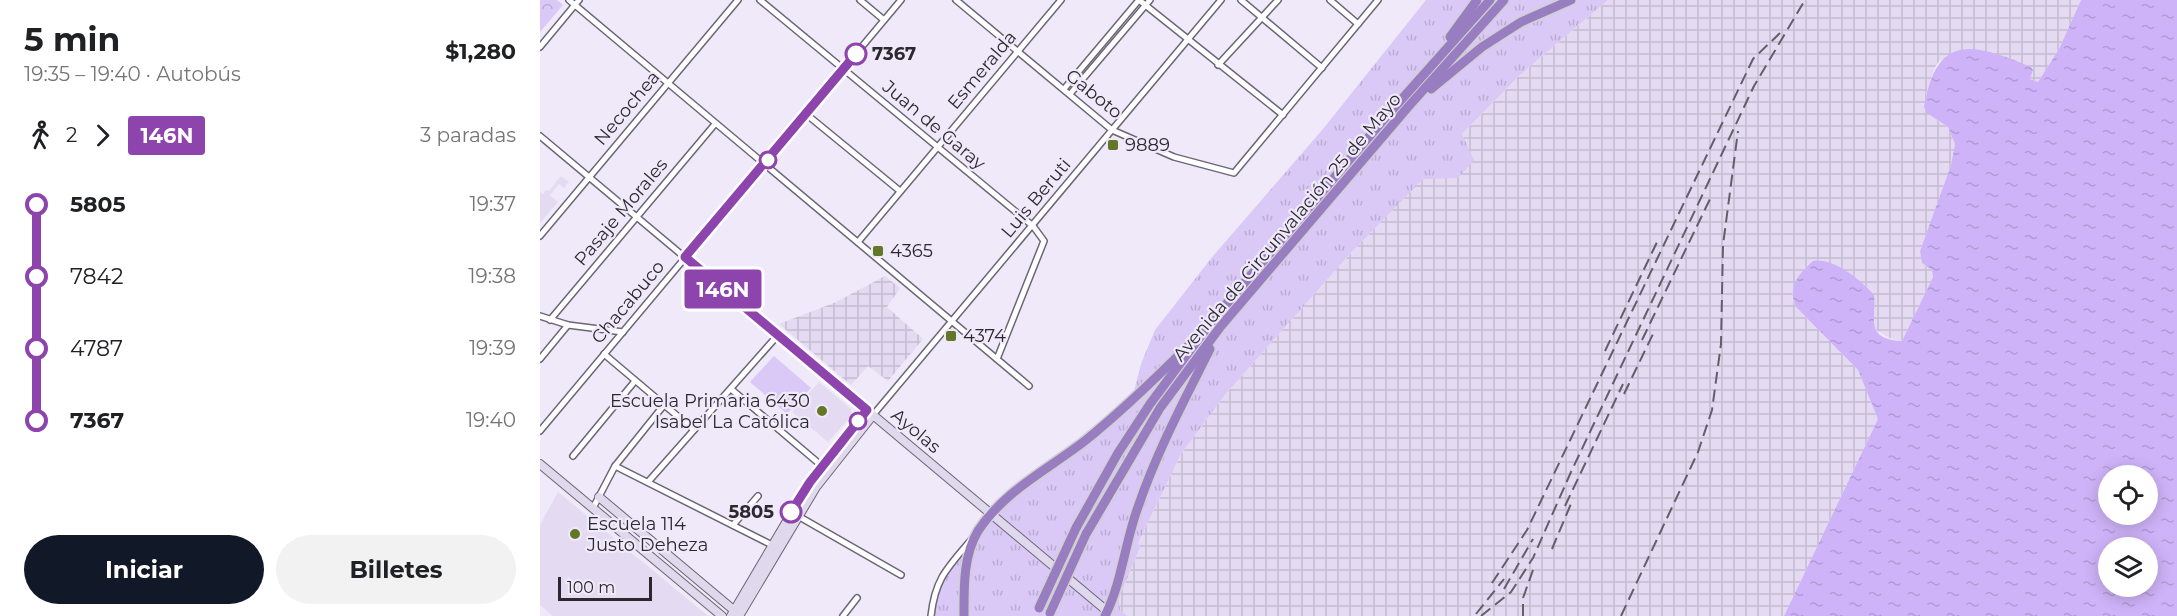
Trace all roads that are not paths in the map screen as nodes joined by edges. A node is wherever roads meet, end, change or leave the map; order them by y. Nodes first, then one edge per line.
1 (569, 0) edge
2 (738, 0) edge
3 (760, 0) edge
4 (860, 0) edge
5 (900, 0) edge
6 (956, 0) edge
7 (1061, 0) edge
8 (1139, 0) edge
9 (1221, 0) edge
10 (1241, 0) edge
11 (1278, 0) edge
12 (1330, 0) edge
13 (1378, 0) edge
14 (1477, 0) edge
15 (1490, 0) edge
16 (1504, 0) edge
17 (1571, 0) edge
18 (577, 3) edge
19 (1148, 3) edge
20 (1260, 16) junction
21 (884, 20) junction
22 (1358, 24) junction
23 (1188, 41) junction
24 (540, 47) edge
25 (1018, 51) junction
26 (1218, 65) junction
27 (1322, 68) junction
28 (843, 69) junction
29 (668, 83) junction
30 (1414, 85) junction
31 (1064, 89) junction
32 (1070, 94) junction
33 (1408, 107) junction
34 (806, 114) junction
35 (1283, 115) junction
36 (715, 124) junction
37 (1112, 130) junction
38 (540, 136) edge
39 (937, 147) junction
40 (764, 165) junction
41 (590, 177) junction
42 (900, 191) junction
43 (636, 217) junction
44 (1033, 226) junction
45 (540, 236) edge
46 (858, 242) junction
47 (685, 257) junction
48 (540, 316) edge
49 (550, 320) junction
50 (952, 322) junction
51 (1211, 322) junction
52 (568, 325) junction
53 (1221, 326) junction
54 (623, 332) junction
55 (778, 335) junction
56 (604, 354) junction
57 (540, 358) edge
58 (997, 359) junction
59 (635, 381) junction
60 (1029, 386) dead end
61 (731, 389) junction
62 (664, 405) junction
63 (870, 412) junction
64 (694, 430) junction
65 (540, 431) edge
66 (573, 456) dead end
67 (540, 464) edge
68 (615, 466) junction
69 (822, 466) junction
70 (648, 482) junction
71 (758, 496) dead end
72 (599, 497) junction
73 (593, 508) junction
74 (795, 514) junction
75 (992, 514) junction
76 (733, 525) junction
77 (978, 532) junction
78 (772, 545) junction
79 (901, 575) dead end
80 (857, 598) dead end
81 (1038, 612) edge
82 (1106, 614) edge
83 (737, 615) edge
84 (1049, 615) edge
85 (722, 616) edge
86 (843, 616) edge
87 (931, 616) edge
88 (964, 616) edge

1 - 18 street
2 - 29 street, Necochea
3 - 28 street, Juan de Garay
4 - 21 street
5 - 21 street, Chacabuco
6 - 25 street, Gaboto
7 - 25 street, Esmeralda
8 - 19 street
8 - 31 street
9 - 23 street, Luis Beruti
10 - 20 street
11 - 20 street
12 - 22 street
13 - 22 street
14 - 30 highway
15 - 30 highway, Avenida de Circunvalación 25 de Mayo
16 - 33 highway, Avenida de Circunvalación 25 de Mayo
17 - 33 highway
18 - 24 street
18 - 29 street
19 - 23 street
19 - 32 street
20 - 26 street
20 - 27 street
21 - 28 street, Chacabuco
22 - 27 street
23 - 26 street
23 - 37 street, Luis Beruti
25 - 31 street, Gaboto
25 - 39 street, Esmeralda
26 - 35 street
27 - 35 street
28 - 34 street, Chacabuco
28 - 39 street, Juan de Garay
29 - 36 street
29 - 41 street, Necochea
30 - 51 highway, Avenida de Circunvalación 25 de Mayo
31 - 32 street, Gaboto
32 - 37 street, Gaboto
33 - 53 highway, Avenida de Circunvalación 25 de Mayo
34 - 40 street, Chacabuco
34 - 42 street
35 - 37 street, Gaboto
36 - 40 street
36 - 43 street, Pasaje Morales
37 - 44 street, Luis Beruti
38 - 41 street, Ayolas
39 - 42 street, Esmeralda
39 - 44 street, Juan de Garay
40 - 46 street
40 - 47 street, Chacabuco
41 - 43 street, Ayolas
41 - 45 street, Necochea
42 - 46 street, Esmeralda
43 - 47 street, Ayolas
43 - 49 street, Pasaje Morales
44 - 50 street, Luis Beruti
44 - 58 street
46 - 50 street
47 - 54 street, Chacabuco
47 - 55 street, Ayolas
48 - 49 street
49 - 52 street
50 - 58 street
50 - 63 street, Luis Beruti
51 - 75 highway
51 - 81 highway, Avenida de Circunvalación 25 de Mayo, bridge
52 - 54 street
52 - 57 street
53 - 82 highway
53 - 84 highway, Avenida de Circunvalación 25 de Mayo, bridge
54 - 56 street, Chacabuco
55 - 61 street
55 - 63 street, Ayolas
56 - 59 street
56 - 65 street, Chacabuco
58 - 60 street
59 - 62 street
59 - 66 street
61 - 64 street
61 - 69 street
62 - 64 street
62 - 68 street
63 - 69 street
63 - 74 street
63 - 75 street, Ayolas
64 - 70 street
67 - 73 street
68 - 70 street
68 - 72 street
69 - 74 street
70 - 76 street
71 - 76 street
72 - 73 street
72 - 83 street
73 - 85 street
74 - 78 street
74 - 79 street
74 - 83 street
75 - 77 highway
75 - 82 street, Ayolas
76 - 78 street
77 - 87 street
77 - 88 highway
78 - 83 street
80 - 86 street

